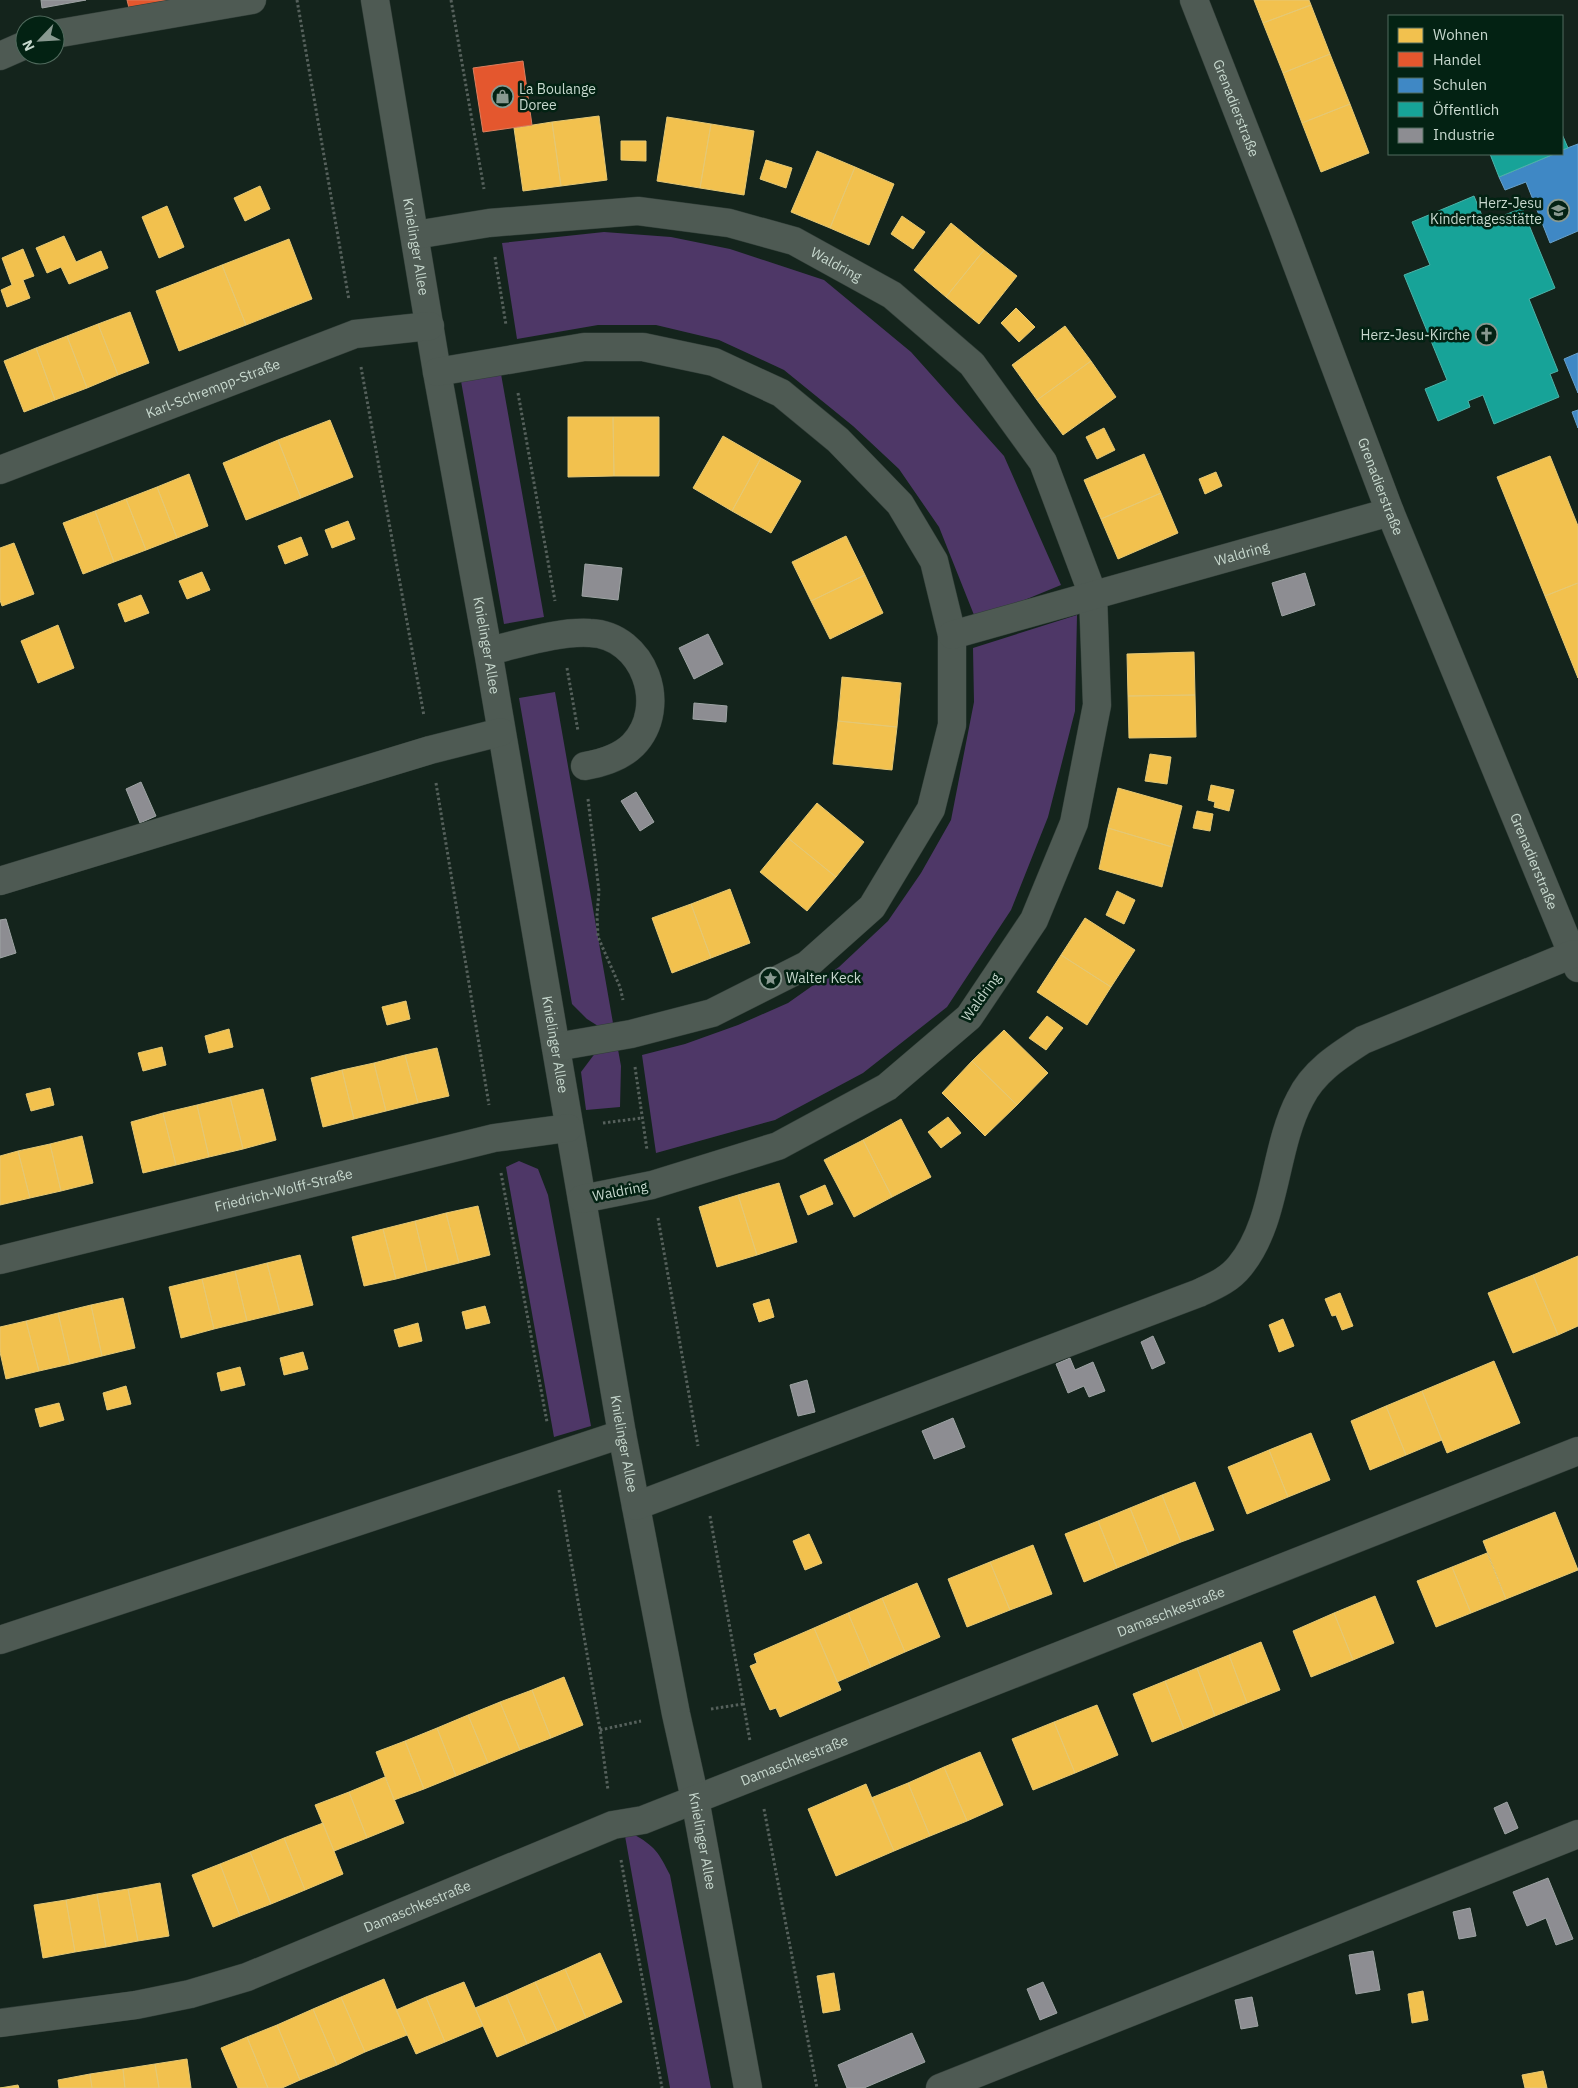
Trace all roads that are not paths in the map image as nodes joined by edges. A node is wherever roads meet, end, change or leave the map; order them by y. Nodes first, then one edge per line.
1 (252, 0) edge
2 (374, 0) edge
3 (1194, 0) edge
4 (65, 32) edge
5 (15, 49) edge
6 (0, 56) edge
7 (415, 235) junction
8 (430, 326) junction
9 (438, 372) junction
10 (0, 470) edge
11 (1390, 512) junction
12 (1093, 594) junction
13 (952, 635) junction
14 (488, 651) junction
15 (501, 732) junction
16 (584, 766) dead end
17 (0, 881) edge
18 (1575, 961) edge
19 (556, 1047) junction
20 (568, 1128) junction
21 (582, 1199) junction
22 (0, 1260) edge
23 (622, 1434) junction
24 (1578, 1451) edge
25 (636, 1506) junction
26 (0, 1640) edge
27 (695, 1798) junction
28 (1578, 1834) edge
29 (0, 2023) edge
30 (748, 2088) edge
31 (940, 2088) edge

1 - 4 street
2 - 7 street, Knielinger Allee
3 - 11 street, Grenadierstraße
5 - 6 street
7 - 8 street, Knielinger Allee
7 - 12 street, Waldring
8 - 9 street, Knielinger Allee
8 - 10 street, Karl-Schrempp-Straße
9 - 13 street
9 - 14 street, Knielinger Allee
11 - 12 street, Waldring
11 - 18 street, Grenadierstraße
12 - 13 street, Waldring
12 - 21 street, Waldring
13 - 19 street
14 - 15 street, Knielinger Allee
14 - 16 street
15 - 17 street
15 - 19 street, Knielinger Allee
18 - 25 street
19 - 20 street, Knielinger Allee
20 - 21 street, Knielinger Allee
20 - 22 street, Friedrich-Wolff-Straße
21 - 23 street, Knielinger Allee
23 - 25 street, Knielinger Allee
23 - 26 street
24 - 27 street, Damaschkestraße
25 - 27 street, Knielinger Allee
27 - 29 street, Damaschkestraße
27 - 30 street, Knielinger Allee
28 - 31 street

